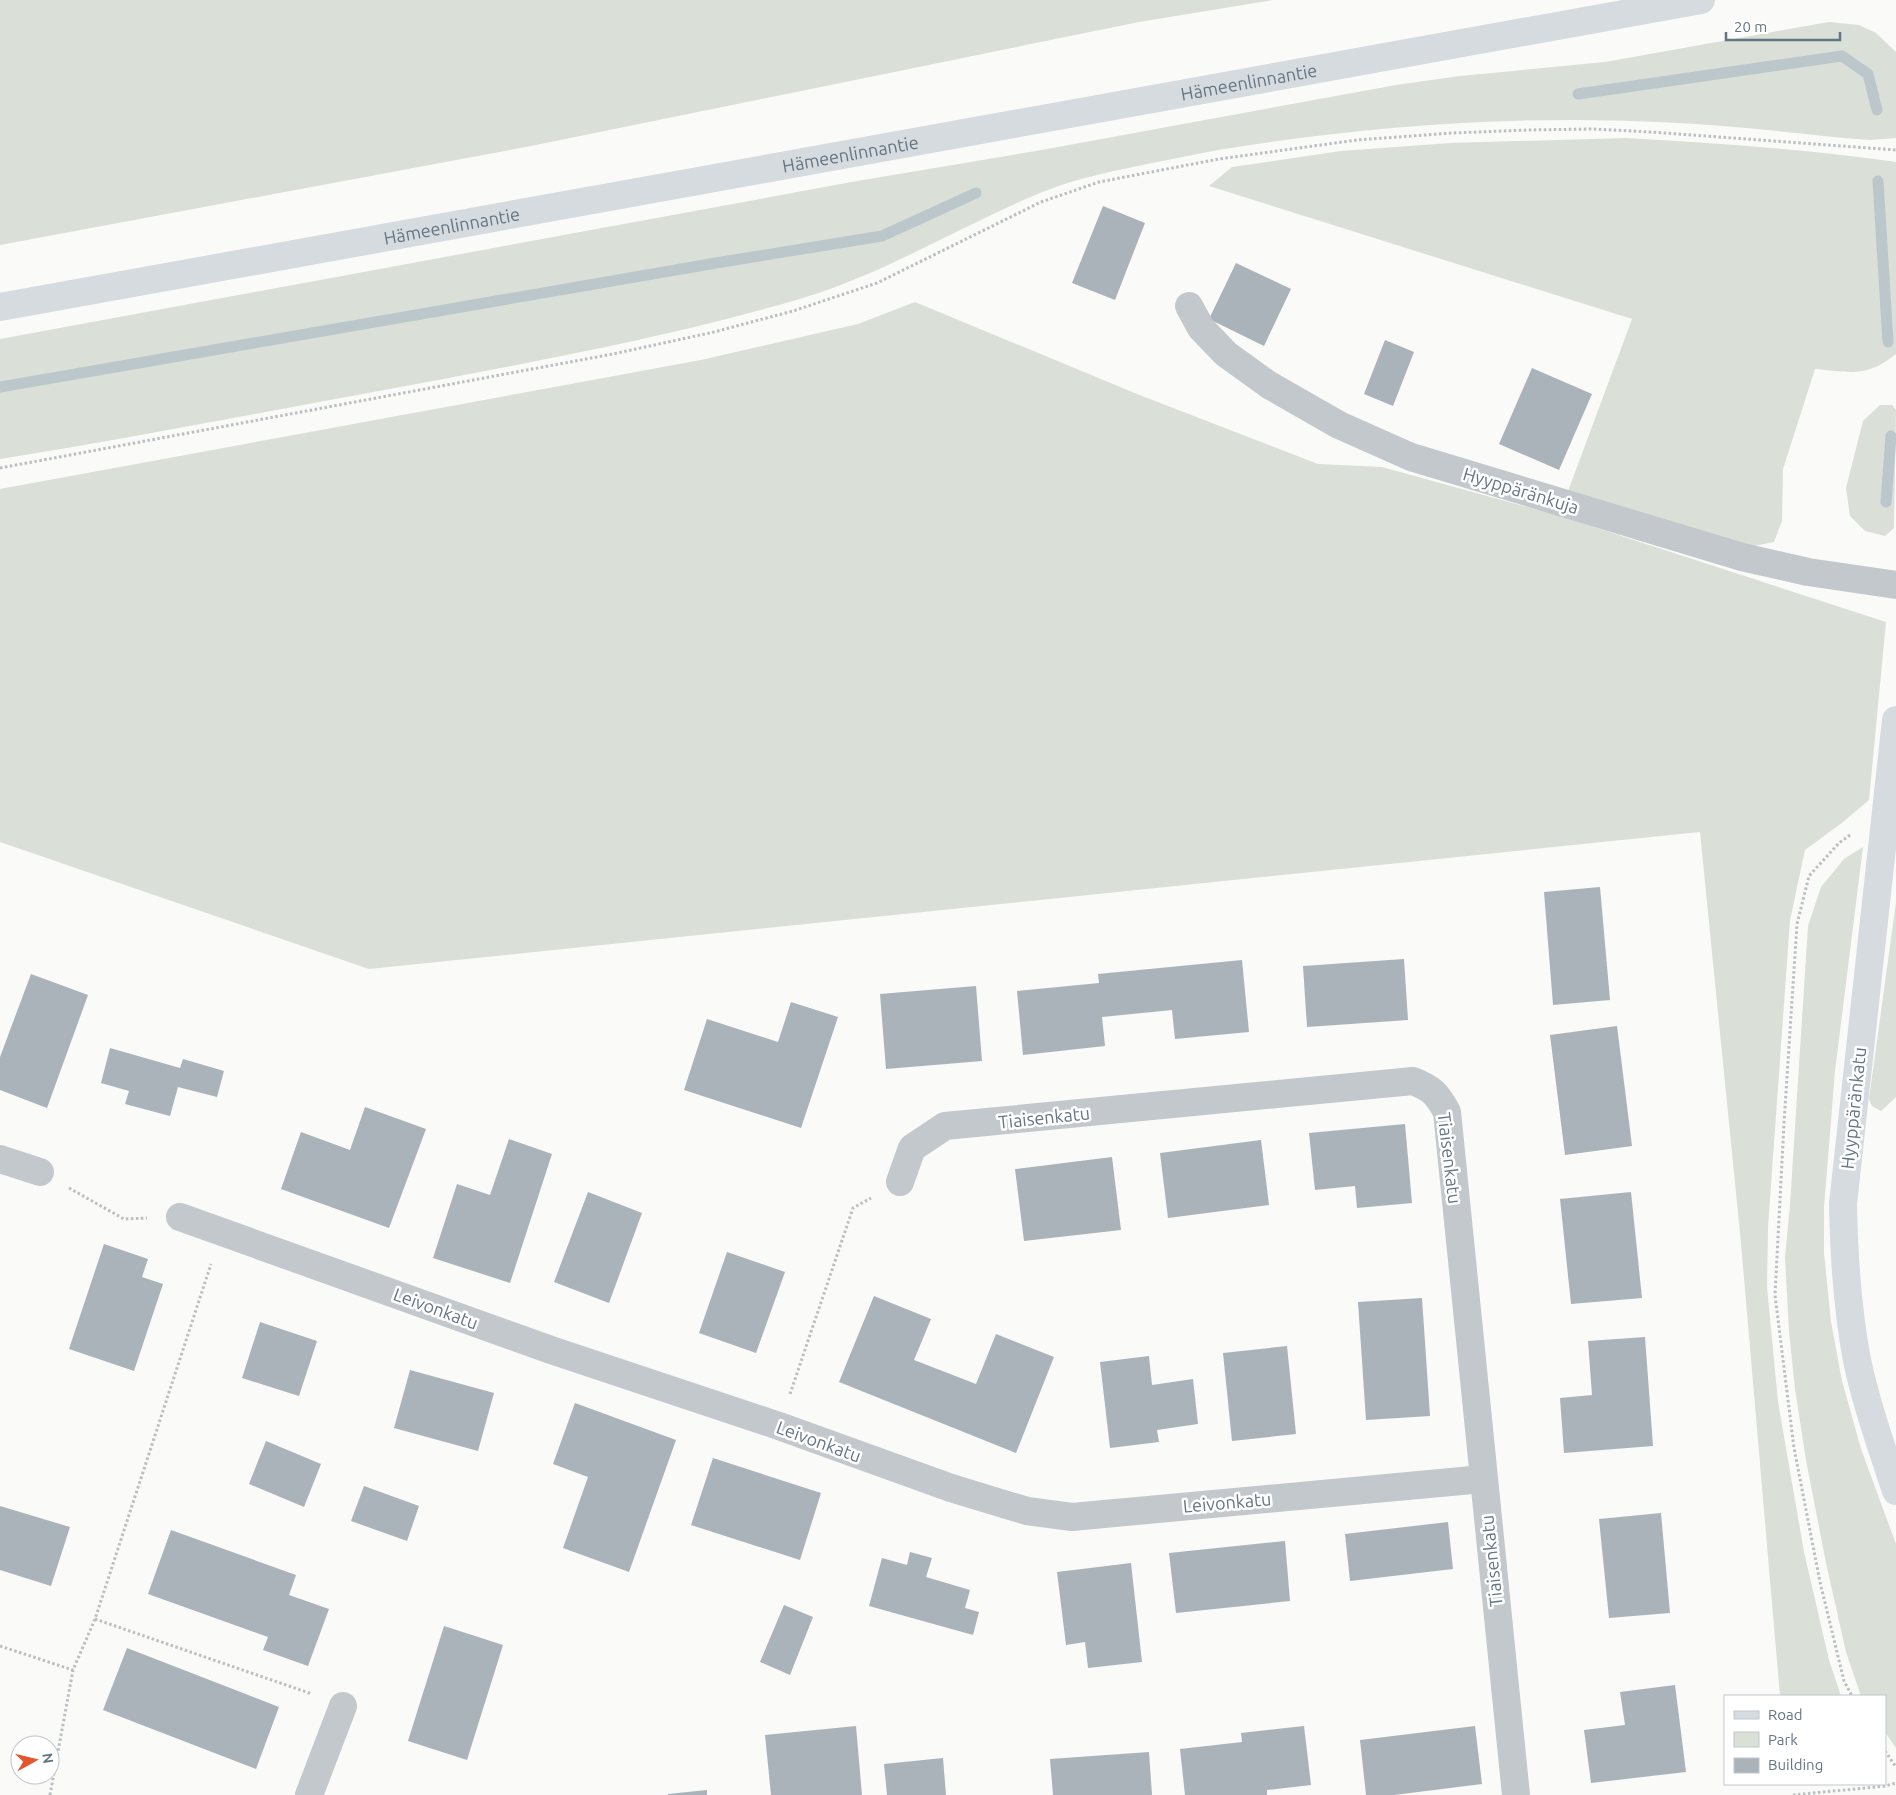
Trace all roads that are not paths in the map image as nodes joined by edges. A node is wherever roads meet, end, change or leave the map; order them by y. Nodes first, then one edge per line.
1 (1701, 0) edge
2 (1189, 306) dead end
3 (0, 307) edge
4 (1896, 586) edge
5 (1896, 720) edge
6 (0, 1159) edge
7 (40, 1172) road end
8 (900, 1182) road end
9 (180, 1216) road end
10 (1483, 1479) junction
11 (1896, 1492) edge
12 (343, 1706) road end
13 (309, 1795) edge
14 (1516, 1795) edge

1 - 3 main road, Hämeenlinnantie
2 - 4 street, Hyyppäränkuja
5 - 11 main road, Hyyppäränkatu
6 - 7 street
8 - 10 street, Tiaisenkatu
9 - 10 street, Leivonkatu
10 - 14 street, Tiaisenkatu
12 - 13 street

